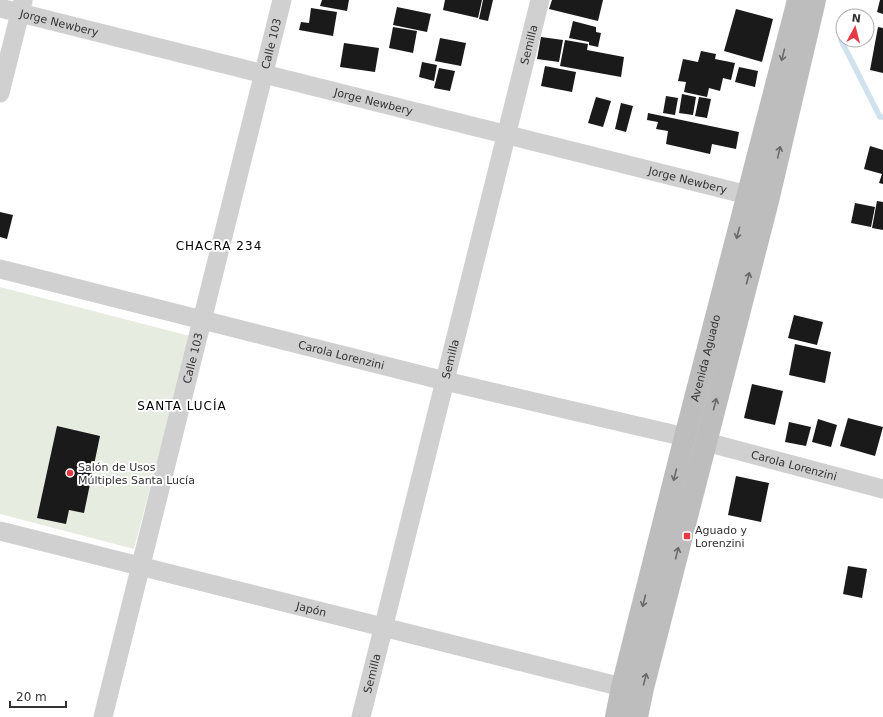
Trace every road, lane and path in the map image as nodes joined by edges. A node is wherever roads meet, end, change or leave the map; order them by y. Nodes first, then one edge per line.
1 (282, 0) edge
2 (540, 0) edge
3 (798, 0) edge
4 (815, 0) edge
5 (21, 6) edge
6 (0, 8) edge
7 (263, 74) junction
8 (0, 93) edge
9 (505, 135) junction
10 (748, 195) junction
11 (0, 269) edge
12 (203, 320) junction
13 (445, 381) junction
14 (685, 437) junction
15 (706, 442) junction
16 (883, 489) edge
17 (0, 531) edge
18 (141, 566) junction
19 (383, 627) junction
20 (622, 687) junction
21 (103, 717) edge
22 (361, 717) edge
23 (616, 717) edge
24 (637, 717) edge

1 - 7 street, Calle 103
2 - 9 street, Semilla
3 -> 10 main road, Avenida Aguado
15 -> 4 main road, Avenida Aguado
5 - 6 street, Jorge Newbery
5 - 7 street, Jorge Newbery
5 - 8 street
7 - 9 street, Jorge Newbery
7 - 12 street, Calle 103
9 - 10 street, Jorge Newbery
9 - 13 street, Semilla
10 -> 14 main road, Avenida Aguado
11 - 12 street, Carola Lorenzini
12 - 13 street, Carola Lorenzini
12 - 18 street, Calle 103
13 - 14 street, Carola Lorenzini
13 - 19 street, Semilla
14 -> 20 main road, Avenida Aguado
15 - 16 street, Carola Lorenzini
24 -> 15 main road, Avenida Aguado
17 - 18 street, Japón
18 - 19 street, Japón
18 - 21 street, Calle 103
19 - 20 street, Japón
19 - 22 street, Semilla
20 - 23 main road, Avenida Aguado

